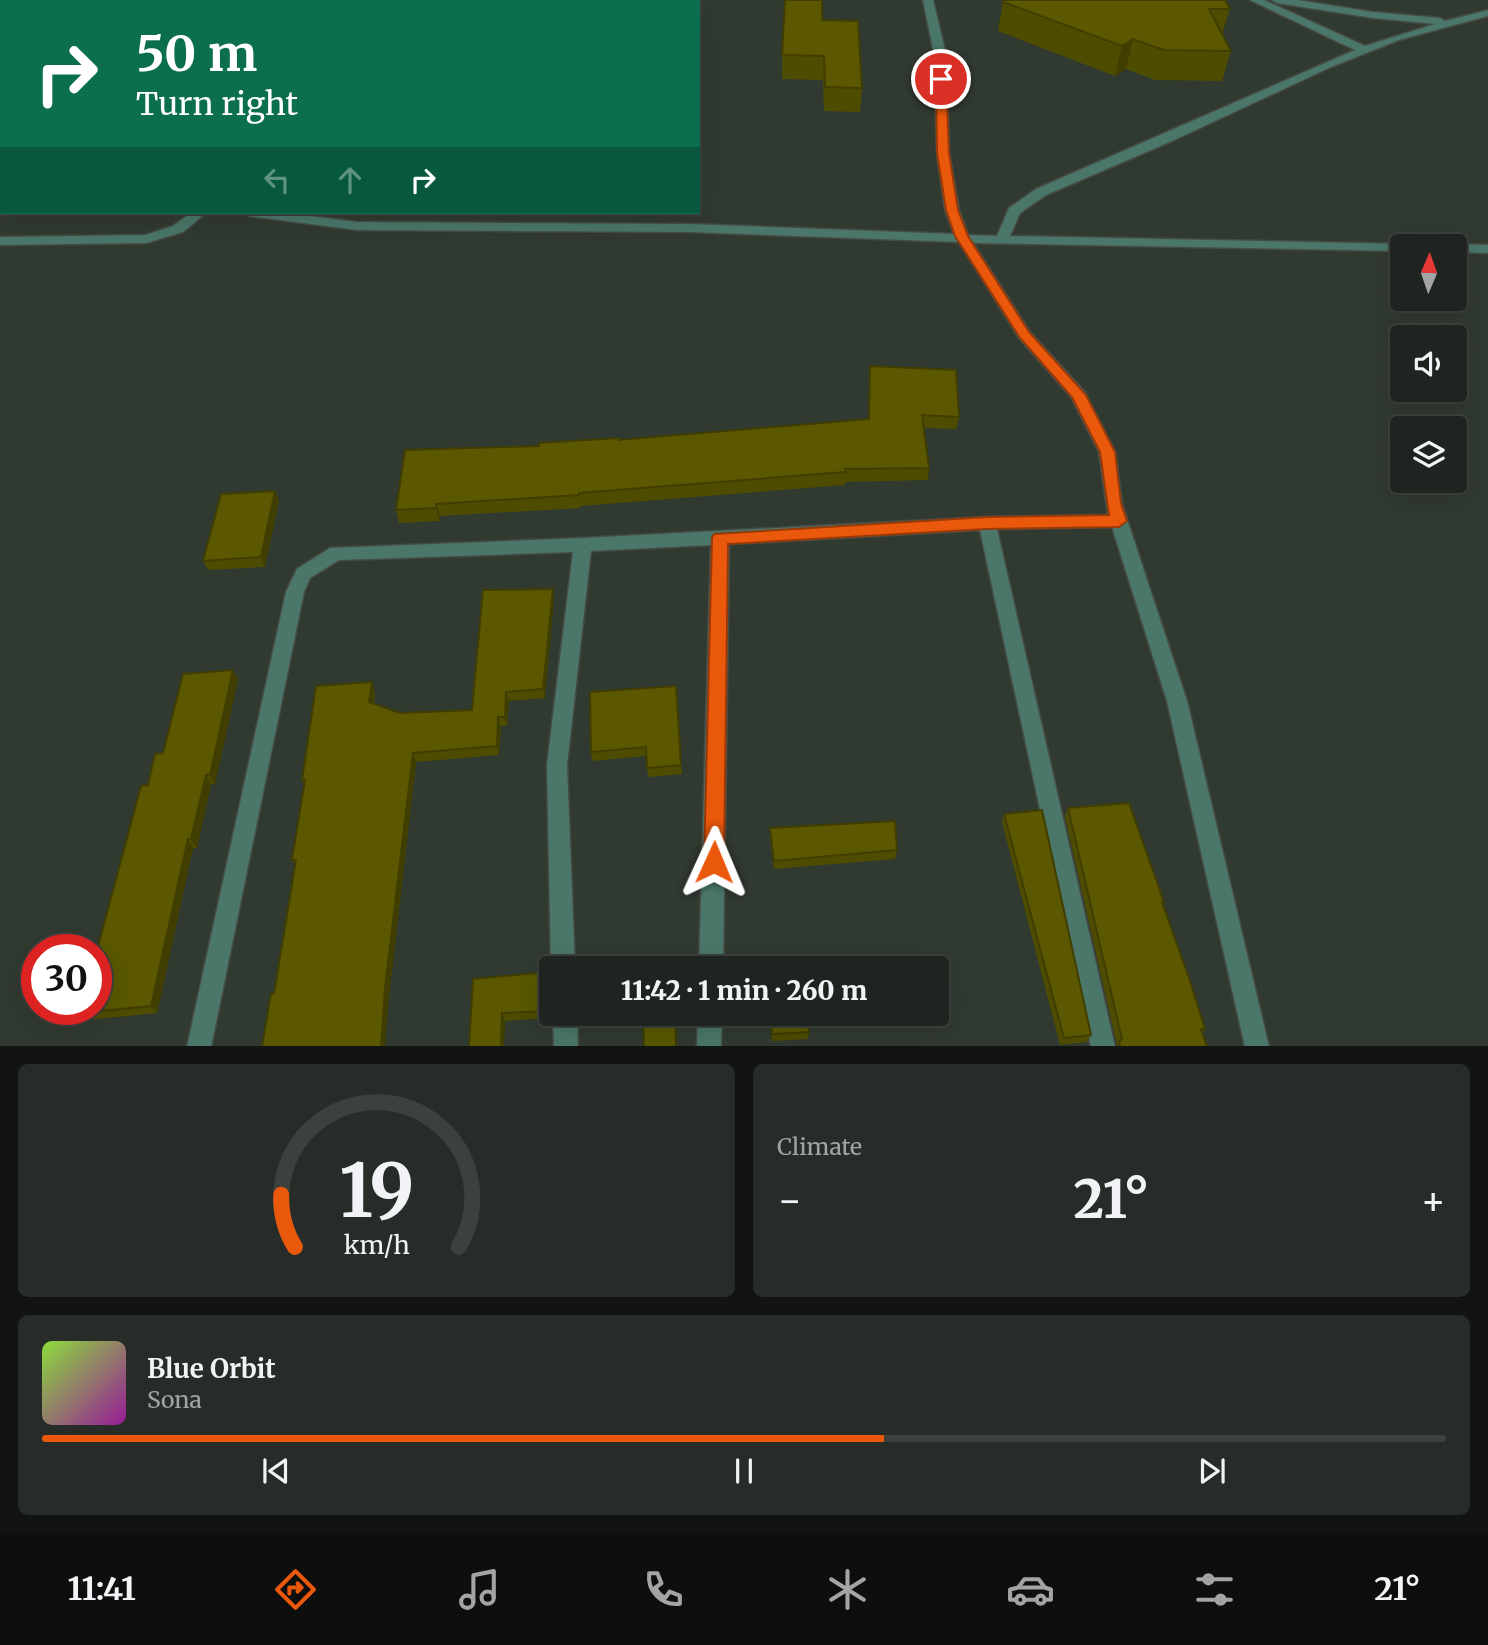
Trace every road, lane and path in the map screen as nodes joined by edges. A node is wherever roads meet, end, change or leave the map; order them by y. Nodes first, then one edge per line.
1 (928, 0) edge
2 (1255, 0) edge
3 (1277, 0) edge
4 (1488, 13) edge
5 (1453, 22) junction
6 (1364, 51) junction
7 (197, 214) edge
8 (264, 214) edge
9 (962, 236) junction
10 (1002, 240) junction
11 (0, 241) edge
12 (1390, 247) edge
13 (1467, 248) edge
14 (1488, 249) edge
15 (1119, 521) junction
16 (987, 523) junction
17 (720, 538) junction
18 (583, 545) junction
19 (563, 956) edge
20 (711, 956) edge
21 (565, 1026) edge
22 (710, 1026) edge
23 (199, 1046) edge
24 (566, 1046) edge
25 (709, 1046) edge
26 (1103, 1046) edge
27 (1257, 1046) edge

1 - 9 street
2 - 6 street
3 - 5 street
4 - 5 street
5 - 6 street
6 - 10 street
7 - 11 street
8 - 9 street
9 - 10 street
9 - 15 street
10 - 12 street
13 - 14 street
15 - 16 street
15 - 27 street
16 - 17 street
16 - 26 street
17 - 18 street
17 - 20 street
18 - 19 street
18 - 23 street
21 - 24 street
22 - 25 street

